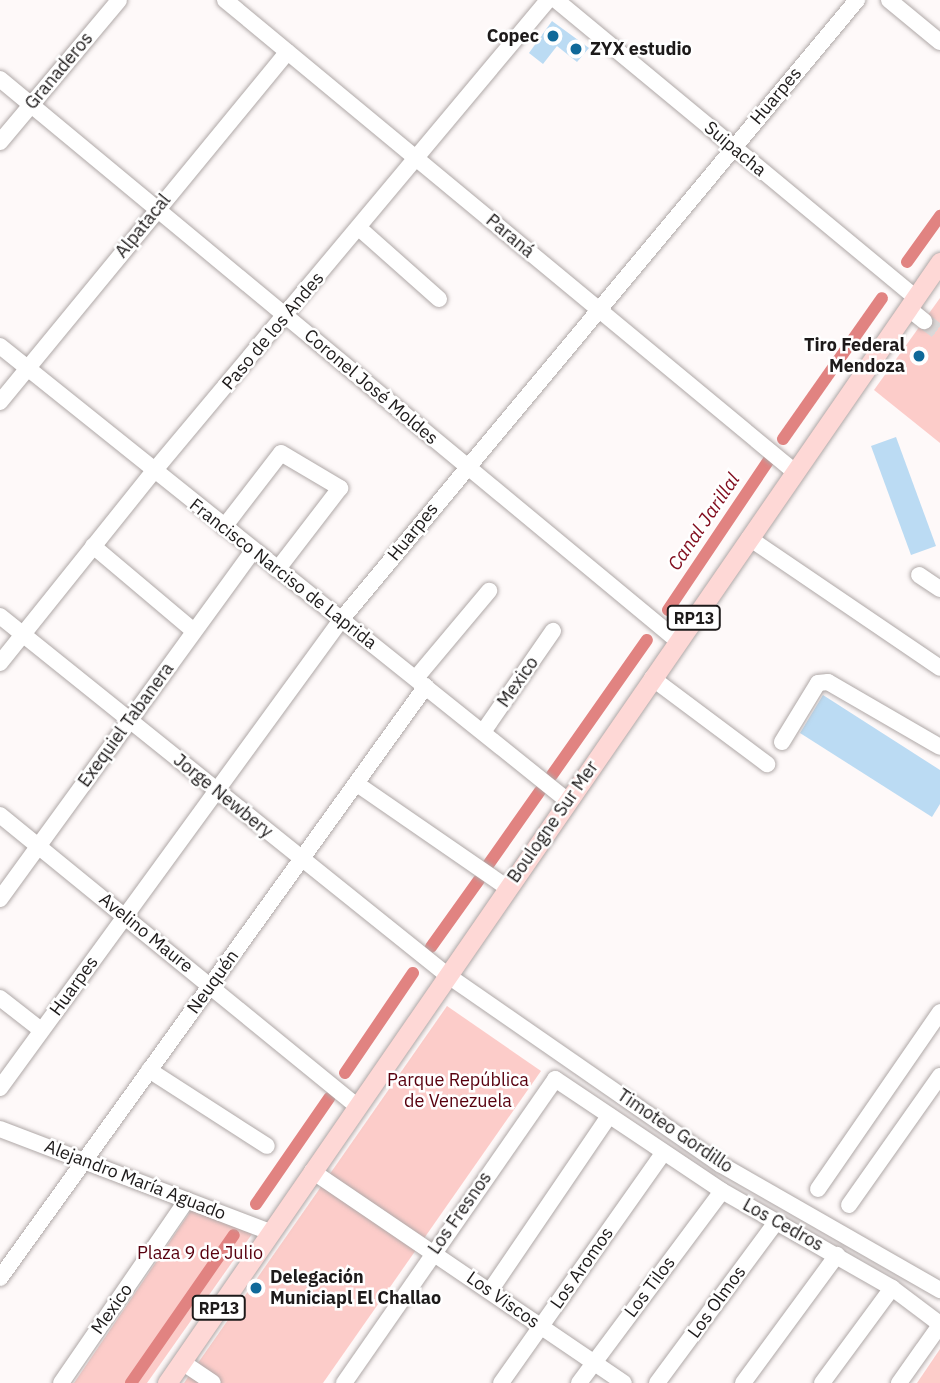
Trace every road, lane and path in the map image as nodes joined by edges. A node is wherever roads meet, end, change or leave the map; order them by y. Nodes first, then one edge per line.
1 (119, 0) edge
2 (225, 0) edge
3 (548, 0) edge
4 (556, 0) edge
5 (857, 0) edge
6 (889, 0) edge
7 (940, 42) edge
8 (288, 52) junction
9 (0, 79) edge
10 (31, 104) junction
11 (0, 142) edge
12 (734, 147) junction
13 (417, 159) junction
14 (157, 209) junction
15 (359, 228) junction
16 (940, 262) edge
17 (439, 299) dead end
18 (911, 303) junction
19 (598, 309) junction
20 (286, 316) junction
21 (924, 321) tunnel mouth
22 (0, 346) edge
23 (27, 369) junction
24 (0, 402) edge
25 (467, 466) junction
26 (154, 471) junction
27 (795, 472) junction
28 (223, 527) junction
29 (748, 538) junction
30 (93, 545) junction
31 (253, 551) junction
32 (276, 570) junction
33 (919, 575) dead end
34 (940, 589) edge
35 (489, 591) dead end
36 (0, 616) edge
37 (341, 620) junction
38 (194, 631) junction
39 (553, 631) dead end
40 (22, 634) junction
41 (678, 641) junction
42 (0, 663) edge
43 (940, 668) edge
44 (652, 678) junction
45 (421, 682) junction
46 (129, 720) junction
47 (483, 732) junction
48 (782, 742) dead end
49 (940, 747) edge
50 (767, 764) dead end
51 (357, 784) junction
52 (216, 790) junction
53 (568, 801) junction
54 (0, 815) edge
55 (38, 846) junction
56 (302, 859) junction
57 (508, 888) junction
58 (0, 900) edge
59 (125, 916) junction
60 (447, 975) junction
61 (211, 985) junction
62 (0, 998) edge
63 (940, 1012) edge
64 (41, 1030) junction
65 (149, 1070) junction
66 (940, 1076) edge
67 (555, 1079) joint
68 (0, 1088) edge
69 (356, 1105) junction
70 (609, 1116) junction
71 (0, 1129) edge
72 (267, 1146) dead end
73 (663, 1153) junction
74 (83, 1160) junction
75 (312, 1171) junction
76 (818, 1189) dead end
77 (722, 1191) junction
78 (187, 1200) junction
79 (849, 1205) dead end
80 (776, 1222) junction
81 (270, 1232) junction
82 (433, 1251) junction
83 (837, 1255) junction
84 (0, 1278) edge
85 (891, 1288) junction
86 (940, 1288) edge
87 (490, 1291) junction
88 (940, 1325) edge
89 (541, 1326) junction
90 (182, 1362) junction
91 (594, 1362) junction
92 (61, 1383) edge
93 (167, 1383) edge
94 (213, 1383) edge
95 (344, 1383) edge
96 (501, 1383) edge
97 (579, 1383) edge
98 (624, 1383) edge
99 (657, 1383) edge
100 (743, 1383) edge
101 (822, 1383) edge
102 (899, 1383) edge

1 - 10 street, Granaderos
2 - 8 street, Paraná
3 - 13 street, Paso de los Andes
4 - 12 street, Suipacha
5 - 12 street, Huarpes
6 - 7 street
8 - 13 street, Paraná
8 - 14 street, Alpatacal
9 - 10 street, Coronel José Moldes
10 - 11 street, Granaderos
10 - 14 street, Coronel José Moldes
12 - 18 street, Suipacha
12 - 19 street, Huarpes
13 - 15 street, Paso de los Andes
13 - 19 street, Paraná
14 - 20 street, Coronel José Moldes
14 - 23 street, Alpatacal
15 - 17 street
15 - 20 street, Paso de los Andes
16 - 18 main road, Boulogne Sur Mer / RP13
18 - 21 street, Suipacha
18 - 27 main road, Boulogne Sur Mer / RP13
19 - 25 street, Huarpes
19 - 27 street, Paraná
20 - 25 street, Coronel José Moldes
20 - 26 street, Paso de los Andes
22 - 23 street, Francisco Narciso de Laprida
23 - 24 street, Alpatacal
23 - 26 street, Francisco Narciso de Laprida
25 - 37 street, Huarpes
25 - 41 street, Coronel José Moldes
26 - 28 street, Francisco Narciso de Laprida
26 - 30 street, Paso de los Andes
27 - 29 main road, Boulogne Sur Mer / RP13
28 - 31 street, Francisco Narciso de Laprida
28 - 32 street
29 - 41 main road, Boulogne Sur Mer / RP13
29 - 43 street
30 - 38 street
30 - 40 street, Paso de los Andes
31 - 32 street, Francisco Narciso de Laprida
31 - 38 street, Exequiel Tabanera
32 - 37 street, Francisco Narciso de Laprida
33 - 34 street
35 - 45 street, Neuquén
36 - 40 street, Jorge Newbery
37 - 45 street, Francisco Narciso de Laprida
37 - 52 street, Huarpes
38 - 46 street, Exequiel Tabanera
39 - 47 street, Mexico
40 - 42 street, Paso de los Andes
40 - 46 street, Jorge Newbery
41 - 44 main road, Boulogne Sur Mer / RP13
44 - 50 street
44 - 53 main road, Boulogne Sur Mer / RP13
45 - 47 street, Francisco Narciso de Laprida
45 - 51 street, Neuquén
46 - 52 street, Jorge Newbery
46 - 55 street, Exequiel Tabanera
47 - 53 street, Francisco Narciso de Laprida
48 - 49 street
51 - 56 street, Neuquén
51 - 57 street
52 - 56 street, Jorge Newbery
52 - 59 street, Huarpes
53 - 57 main road, Boulogne Sur Mer / RP13
54 - 55 street, Avelino Maure
55 - 58 street, Exequiel Tabanera
55 - 59 street, Avelino Maure
56 - 60 street, Jorge Newbery
56 - 61 street, Neuquén
57 - 60 main road, Boulogne Sur Mer / RP13
59 - 61 street, Avelino Maure
59 - 64 street, Huarpes
60 - 69 main road, Boulogne Sur Mer / RP13
60 - 86 street, Timoteo Gordillo
61 - 65 street, Neuquén
61 - 69 street, Avelino Maure
62 - 64 street
63 - 76 street
64 - 68 street, Huarpes
65 - 72 street
65 - 74 street, Neuquén
66 - 79 street
67 - 70 street, Los Cedros
67 - 82 street, Los Fresnos
69 - 75 main road, Boulogne Sur Mer / RP13
70 - 73 street, Los Cedros
70 - 87 street
71 - 74 street, Alejandro María Aguado
73 - 77 street, Los Cedros
73 - 89 street, Los Aromos
74 - 78 street, Alejandro María Aguado
74 - 84 street, Neuquén
75 - 81 main road, Boulogne Sur Mer / RP13
75 - 82 street, Los Viscos
77 - 80 street, Los Cedros
77 - 91 street, Los Tilos
78 - 81 street, Alejandro María Aguado
78 - 92 street, Mexico
80 - 83 street, Los Cedros
80 - 99 street, Los Olmos
81 - 90 main road, Boulogne Sur Mer / RP13
82 - 87 street, Los Viscos
82 - 95 street, Los Fresnos
83 - 85 street, Los Cedros
83 - 100 street
85 - 88 street, Los Cedros
85 - 101 street
87 - 89 street, Los Viscos
88 - 102 street
89 - 91 street, Los Viscos
89 - 96 street, Los Aromos
90 - 93 main road, Boulogne Sur Mer / RP13
90 - 94 street
91 - 97 street, Los Tilos
91 - 98 street, Los Viscos

